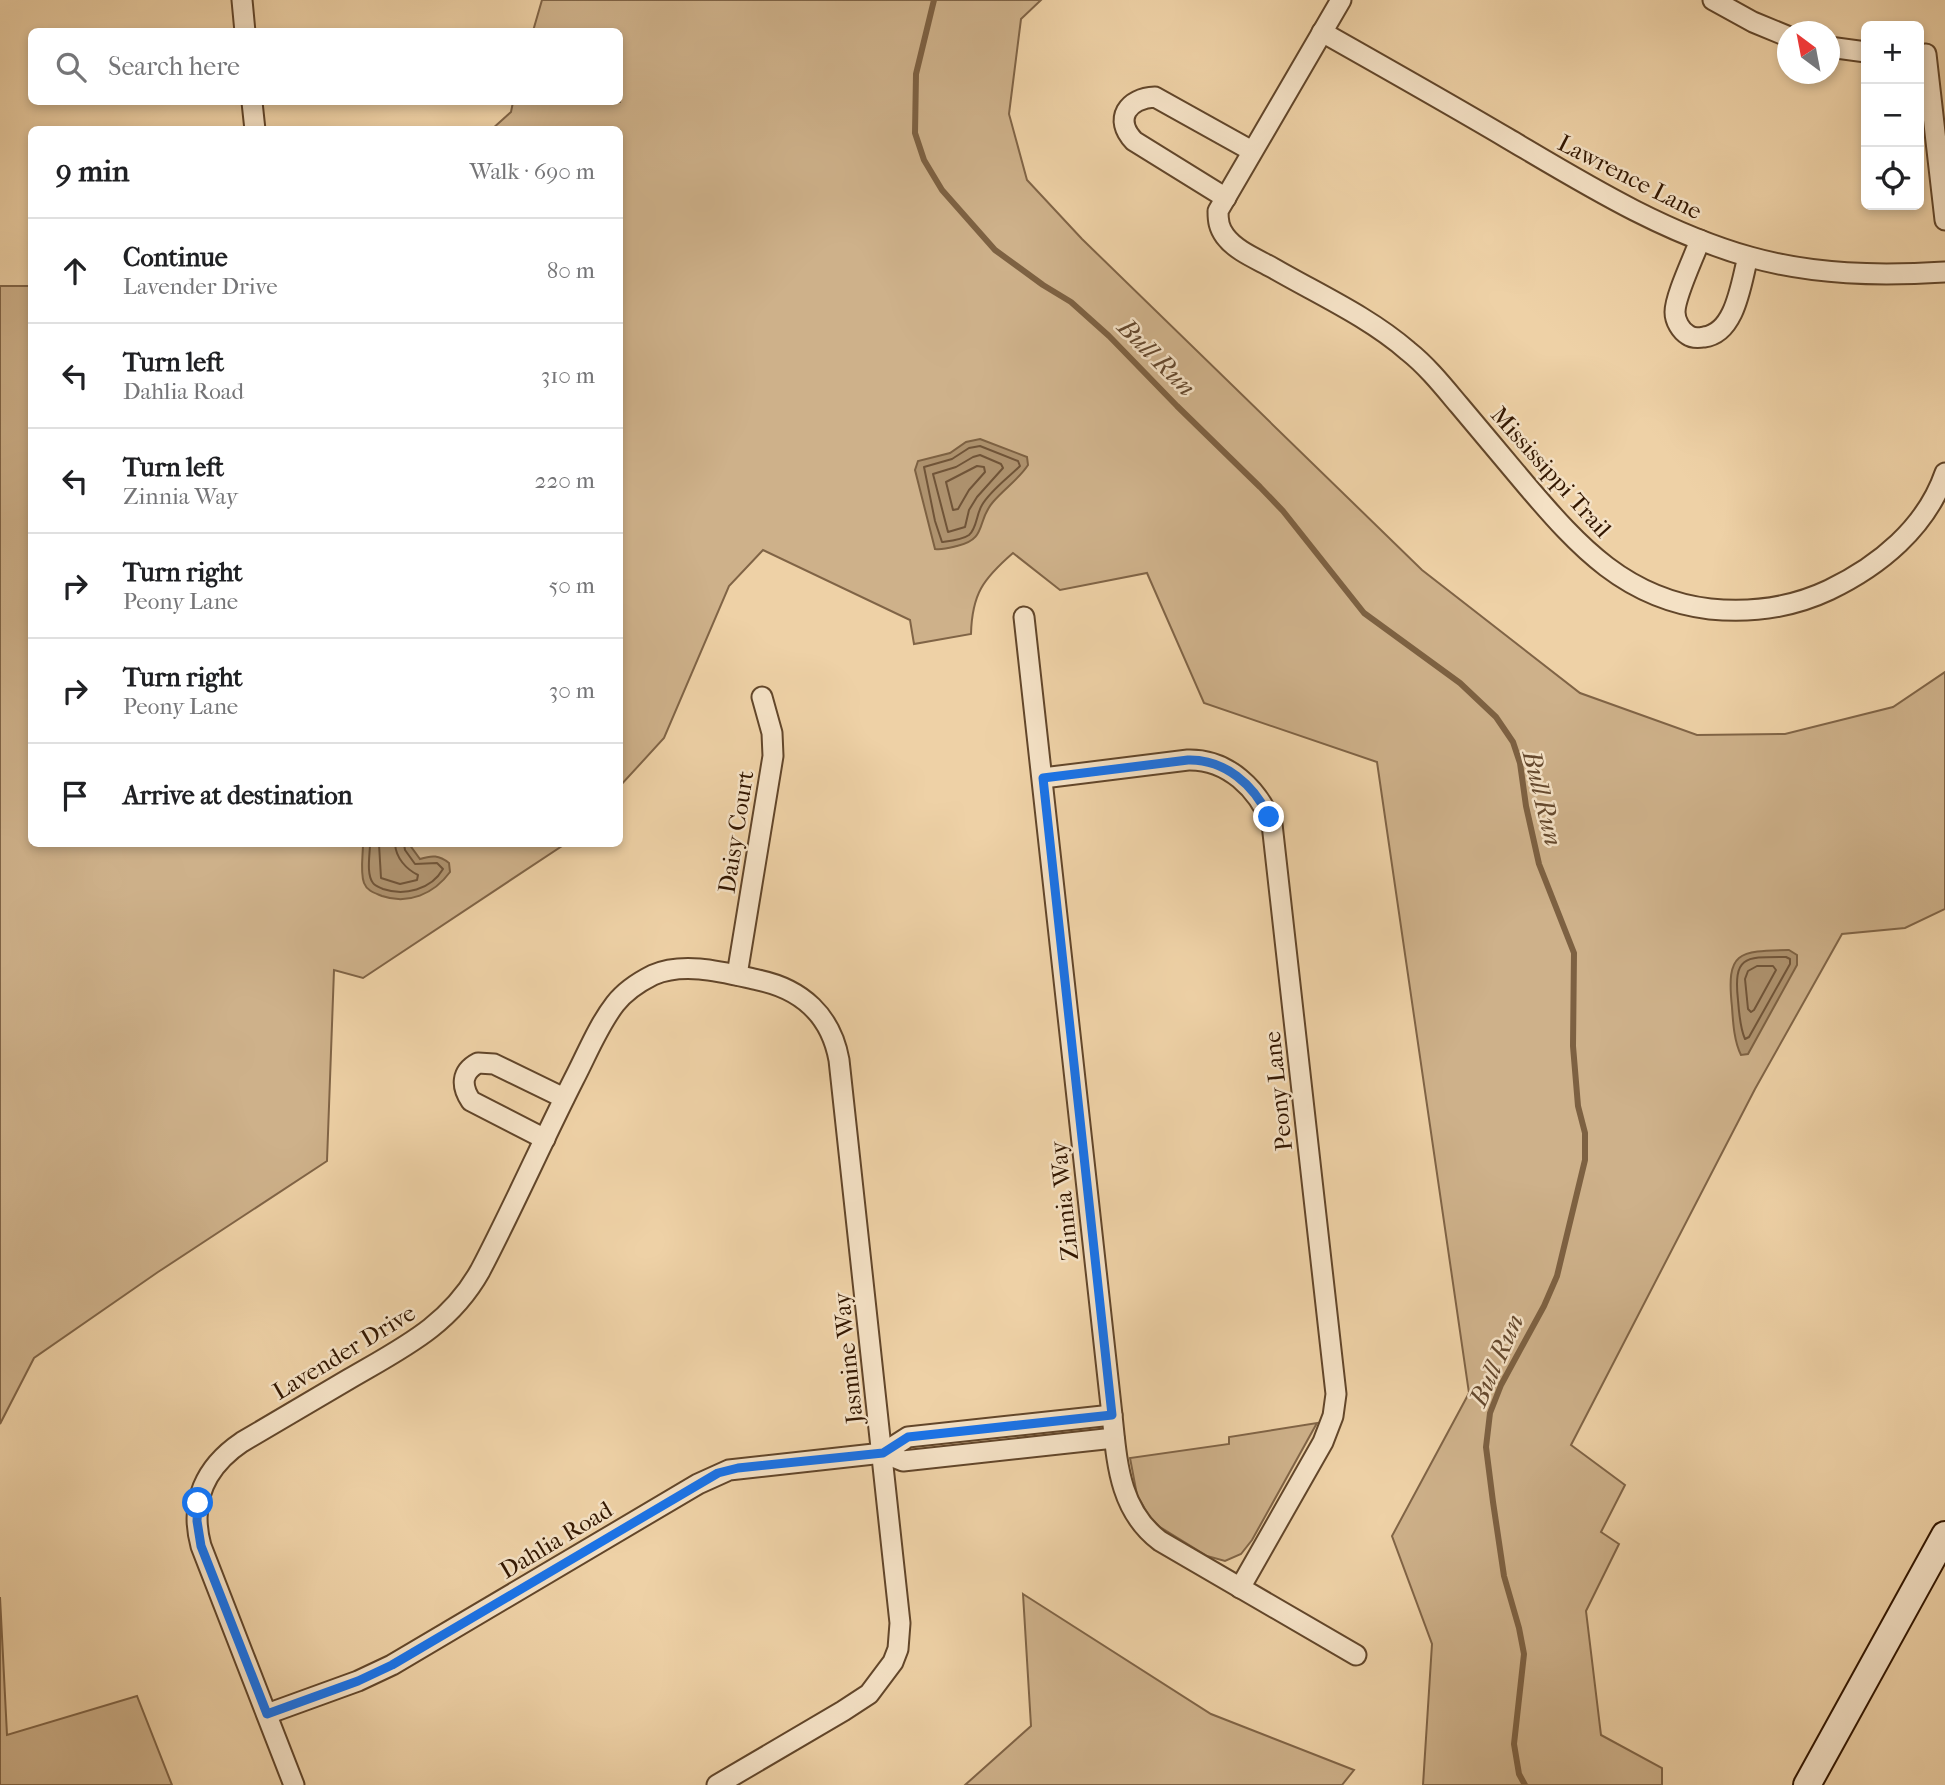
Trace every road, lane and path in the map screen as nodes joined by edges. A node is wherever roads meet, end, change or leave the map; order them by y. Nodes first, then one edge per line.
1 (242, 0) edge
2 (1341, 0) edge
3 (1713, 0) edge
4 (245, 28) edge
5 (1322, 32) junction
6 (1777, 32) edge
7 (1840, 48) edge
8 (1861, 51) edge
9 (1930, 53) edge
10 (252, 105) edge
11 (255, 126) edge
12 (1252, 151) junction
13 (1222, 205) junction
14 (1945, 220) edge
15 (1700, 240) junction
16 (1748, 257) junction
17 (1945, 272) edge
18 (1945, 473) edge
19 (1024, 617) dead end
20 (762, 697) dead end
21 (1043, 778) junction
22 (737, 975) junction
23 (565, 1098) junction
24 (545, 1139) junction
25 (1112, 1415) junction
26 (1114, 1438) junction
27 (883, 1453) junction
28 (1945, 1535) edge
29 (1240, 1588) junction
30 (1356, 1655) dead end
31 (267, 1714) junction
32 (294, 1785) edge
33 (717, 1785) edge
34 (1807, 1785) edge

1 - 4 street
2 - 5 street
3 - 6 street
5 - 12 street
5 - 15 street, Lawrence Lane
7 - 8 street
9 - 14 street
10 - 11 street
12 - 13 street
12 - 13 street
13 - 18 street, Mississippi Trail
15 - 16 street, Lawrence Lane
15 - 16 street
16 - 17 street, Lawrence Lane
19 - 21 street, Zinnia Way
20 - 22 street, Daisy Court
21 - 25 street, Zinnia Way
21 - 29 street, Peony Lane
22 - 23 street, Lavender Drive
22 - 27 street, Jasmine Way
23 - 24 street, Lavender Drive
23 - 24 street
24 - 31 street, Lavender Drive
25 - 26 street, Zinnia Way
25 - 27 street, Dahlia Road
26 - 27 street, Dahlia Road
26 - 29 street, Zinnia Way
27 - 31 street, Dahlia Road
27 - 33 street, Jasmine Way
28 - 34 main road
29 - 30 street, Zinnia Way
31 - 32 street, Lavender Drive

